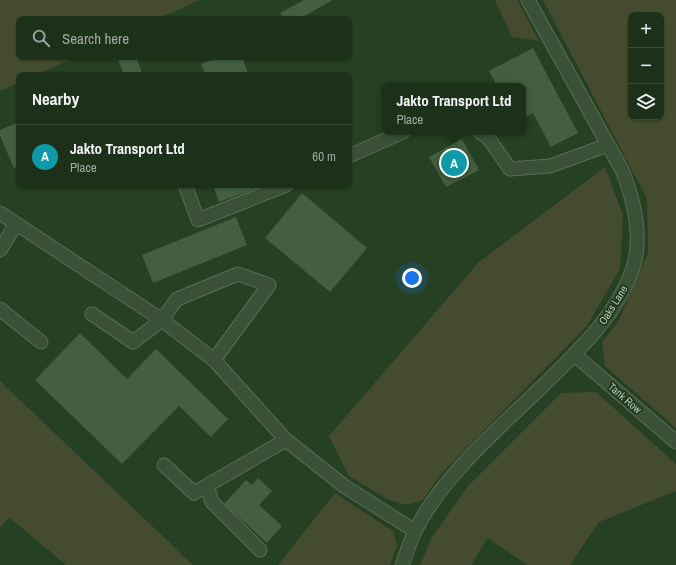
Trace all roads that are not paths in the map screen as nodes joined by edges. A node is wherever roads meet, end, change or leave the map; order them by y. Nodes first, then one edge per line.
1 (528, 0) edge
2 (396, 135) edge
3 (484, 135) edge
4 (608, 145) junction
5 (352, 155) edge
6 (186, 188) edge
7 (278, 188) edge
8 (0, 213) edge
9 (16, 224) junction
10 (0, 250) edge
11 (0, 309) edge
12 (92, 314) dead end
13 (162, 320) junction
14 (41, 342) dead end
15 (574, 355) junction
16 (214, 360) junction
17 (286, 440) junction
18 (676, 442) edge
19 (164, 465) dead end
20 (207, 486) junction
21 (415, 531) junction
22 (260, 550) dead end
23 (402, 565) edge

1 - 4 street, Oaks Lane
2 - 5 street
3 - 4 street
4 - 15 street, Oaks Lane
6 - 7 street
8 - 9 street
9 - 10 street
9 - 13 street
11 - 14 street
12 - 13 street
13 - 16 street
13 - 16 street
15 - 18 street, Tank Row
15 - 21 street, Oaks Lane
16 - 17 street
17 - 20 street
17 - 21 street
19 - 20 street
20 - 22 street
21 - 23 street, Oaks Lane

